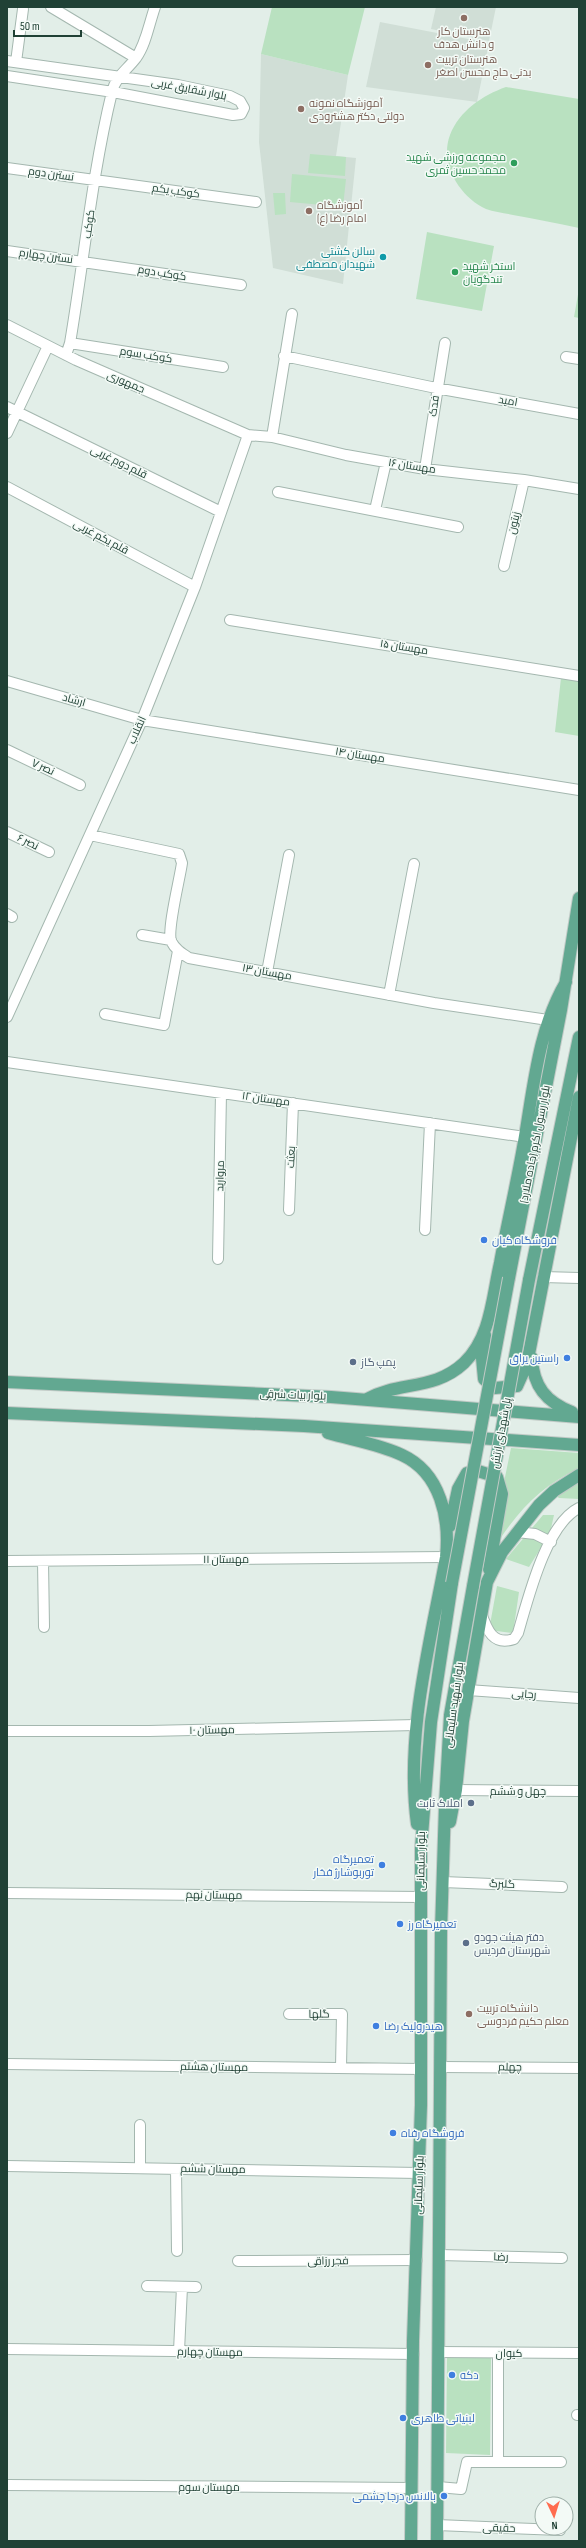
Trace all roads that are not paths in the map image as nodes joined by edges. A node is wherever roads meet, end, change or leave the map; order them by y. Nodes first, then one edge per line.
1 (51, 7) edge
2 (154, 7) edge
3 (23, 9) dead end
4 (136, 58) junction
5 (12, 61) edge
6 (7, 76) edge
7 (118, 76) junction
8 (113, 92) junction
9 (7, 168) edge
10 (95, 180) junction
11 (256, 202) dead end
12 (7, 251) edge
13 (84, 262) junction
14 (241, 285) dead end
15 (292, 314) dead end
16 (7, 325) edge
17 (70, 343) junction
18 (445, 343) dead end
19 (48, 346) junction
20 (66, 355) junction
21 (284, 356) junction
22 (566, 357) dead end
23 (579, 360) edge
24 (223, 367) dead end
25 (436, 388) junction
26 (7, 407) edge
27 (17, 412) junction
28 (579, 414) edge
29 (7, 433) edge
30 (248, 435) junction
31 (272, 437) junction
32 (386, 462) junction
33 (425, 469) junction
34 (524, 480) junction
35 (7, 487) edge
36 (579, 489) edge
37 (278, 492) dead end
38 (375, 510) junction
39 (221, 512) junction
40 (458, 527) dead end
41 (504, 566) dead end
42 (195, 587) junction
43 (230, 620) dead end
44 (579, 676) edge
45 (7, 681) edge
46 (142, 720) junction
47 (7, 750) edge
48 (80, 785) dead end
49 (579, 790) edge
50 (7, 832) edge
51 (90, 835) junction
52 (49, 852) dead end
53 (289, 855) dead end
54 (414, 864) dead end
55 (579, 898) edge
56 (142, 935) dead end
57 (171, 940) junction
58 (178, 952) junction
59 (267, 972) junction
60 (566, 982) junction
61 (389, 995) junction
62 (105, 1014) dead end
63 (7, 1017) edge
64 (548, 1020) junction
65 (579, 1037) edge
66 (7, 1062) edge
67 (221, 1093) junction
68 (579, 1096) edge
69 (293, 1103) junction
70 (430, 1123) junction
71 (525, 1137) junction
72 (289, 1210) dead end
73 (426, 1230) dead end
74 (218, 1259) dead end
75 (543, 1277) junction
76 (509, 1278) joint
77 (579, 1278) edge
78 (529, 1280) joint
79 (485, 1334) junction
80 (531, 1342) junction
81 (7, 1382) edge
82 (367, 1399) junction
83 (7, 1413) edge
84 (579, 1416) edge
85 (304, 1426) junction
86 (579, 1445) edge
87 (579, 1475) edge
88 (579, 1508) edge
89 (516, 1532) junction
90 (448, 1536) junction
91 (551, 1542) junction
92 (446, 1557) junction
93 (43, 1560) junction
94 (7, 1561) edge
95 (487, 1582) junction
96 (452, 1583) joint
97 (473, 1586) joint
98 (481, 1613) junction
99 (44, 1627) dead end
100 (468, 1690) junction
101 (579, 1698) edge
102 (416, 1725) junction
103 (7, 1731) edge
104 (456, 1790) junction
105 (579, 1791) edge
106 (424, 1805) joint
107 (421, 1848) junction
108 (444, 1850) junction
109 (442, 1882) junction
110 (562, 1887) dead end
111 (7, 1893) edge
112 (421, 1897) junction
113 (289, 2014) dead end
114 (7, 2064) edge
115 (442, 2067) junction
116 (341, 2068) junction
117 (579, 2068) edge
118 (421, 2069) junction
119 (140, 2125) dead end
120 (7, 2166) edge
121 (140, 2168) junction
122 (176, 2169) junction
123 (419, 2173) junction
124 (177, 2251) dead end
125 (440, 2255) junction
126 (562, 2258) dead end
127 (417, 2260) junction
128 (238, 2261) dead end
129 (147, 2286) dead end
130 (182, 2287) junction
131 (196, 2287) dead end
132 (7, 2349) edge
133 (179, 2351) junction
134 (439, 2352) junction
135 (498, 2353) junction
136 (579, 2353) edge
137 (414, 2354) junction
138 (498, 2462) junction
139 (561, 2462) dead end
140 (7, 2485) edge
141 (438, 2487) junction
142 (412, 2488) junction
143 (437, 2525) junction
144 (534, 2529) edge
145 (411, 2541) edge
146 (437, 2541) edge

1 - 4 street
2 - 4 street
3 - 5 street
4 - 7 street
5 - 7 street, بلوار شقایق غربی
6 - 8 street, بلوار شقایق غربی
7 - 8 street, کوکب
7 - 8 street, بلوار شقایق غربی
8 - 10 street, کوکب
9 - 10 street, نسترن دوم
10 - 11 street, کوکب یکم
10 - 13 street, کوکب
12 - 13 street, نسترن چهارم
13 - 14 street, کوکب دوم
13 - 17 street, کوکب
15 - 21 street
16 - 19 street, جمهوری
17 - 20 street, کوکب
17 - 24 street, کوکب سوم
18 - 25 street, فدک
19 - 20 street, جمهوری
19 - 27 street
20 - 30 street, جمهوری
21 - 25 street, امید
21 - 31 street
22 - 23 street
25 - 28 street, امید
25 - 33 street, فدک
26 - 27 street, قلم دوم غربی
27 - 29 street
27 - 39 street, قلم دوم غربی
30 - 31 street, مهستان ۱۶
30 - 39 street, انقلاب
31 - 32 street, مهستان ۱۶
32 - 33 street, مهستان ۱۶
32 - 38 street
33 - 34 street, مهستان ۱۶
34 - 36 street, مهستان ۱۶
34 - 41 street, زیتون
35 - 42 street, قلم یکم غربی
37 - 38 street
38 - 40 street
39 - 42 street, انقلاب
42 - 46 street, انقلاب
43 - 44 street, مهستان ۱۵
45 - 46 street, ارشاد
46 - 49 street, مهستان ۱۴
46 - 51 street, انقلاب
47 - 48 street, نصر ۷
50 - 52 street, نصر ۶
51 - 57 street
51 - 63 street, انقلاب
53 - 59 street
54 - 61 street
55 - 60 main road, بلوار رسول اکرم (جاده ملارد)
56 - 57 street
57 - 58 street
58 - 59 street, مهستان ۱۳
58 - 62 street
59 - 61 street, مهستان ۱۳
60 - 64 main road
60 - 76 main road, بلوار رسول اکرم (جاده ملارد)
61 - 64 street, مهستان ۱۳
64 - 71 main road
65 - 78 main road, بلوار رسول اکرم (جاده ملارد)
66 - 67 street, مهستان ۱۲
67 - 69 street, مهستان ۱۲
67 - 74 street, مروارید
68 - 75 main road
69 - 70 street, مهستان ۱۲
69 - 72 street, بعثت
70 - 71 street, مهستان ۱۲
70 - 73 street
71 - 79 main road
75 - 77 street
75 - 80 main road
76 - 96 main road, پل شهدای ارتش, bridge
78 - 97 main road, پل شهدای ارتش, bridge
79 - 80 main road
79 - 82 main road
80 - 84 main road
81 - 82 main road, بلوار بیات شرقی
82 - 84 main road, بلوار بیات شرقی
83 - 85 main road
85 - 86 main road
85 - 90 main road
87 - 89 main road
88 - 91 street
89 - 91 street
89 - 95 main road
90 - 92 main road
90 - 95 main road
91 - 98 street
92 - 93 street, مهستان ۱۱
92 - 102 main road
93 - 94 street, مهستان ۱۱
93 - 99 street
95 - 98 main road
96 - 106 main road, بلوار شهید سلیمانی
97 - 108 main road, بلوار شهید سلیمانی
98 - 100 main road
100 - 101 street, رجایی
100 - 104 main road
102 - 103 street, مهستان ۱۰
102 - 107 main road
104 - 105 street, چهل و ششم
104 - 108 main road
106 - 107 main road, بلوار سلیمانی
107 - 112 main road, بلوار سلیمانی
108 - 109 main road, بلوار سلیمانی
109 - 110 street, گلبرگ
109 - 115 main road, بلوار سلیمانی
111 - 112 street, مهستان نهم
112 - 118 main road, بلوار سلیمانی
113 - 116 street, گلها
114 - 116 street, مهستان هشتم
115 - 117 street, چهلم
115 - 125 main road, بلوار سلیمانی
116 - 118 street, مهستان هشتم
118 - 123 main road, بلوار سلیمانی
119 - 121 street
120 - 121 street, مهستان ششم
121 - 122 street, مهستان ششم
122 - 123 street, مهستان ششم
122 - 124 street
123 - 127 main road, بلوار سلیمانی
125 - 126 street, رضا
125 - 134 main road, بلوار سلیمانی
127 - 128 street, فجر رزاقی
127 - 137 main road, بلوار سلیمانی
129 - 130 street
130 - 131 street
130 - 133 street
132 - 133 street, مهستان چهارم
133 - 137 street, مهستان چهارم
134 - 135 street, کیوان
134 - 141 main road, بلوار سلیمانی
135 - 136 street, کیوان
135 - 138 street
137 - 142 main road, بلوار سلیمانی
138 - 139 street
138 - 141 street
140 - 142 street, مهستان سوم
141 - 143 main road, بلوار سلیمانی
142 - 145 main road, بلوار سلیمانی
143 - 144 street, حقیقی
143 - 146 main road, بلوار سلیمانی

